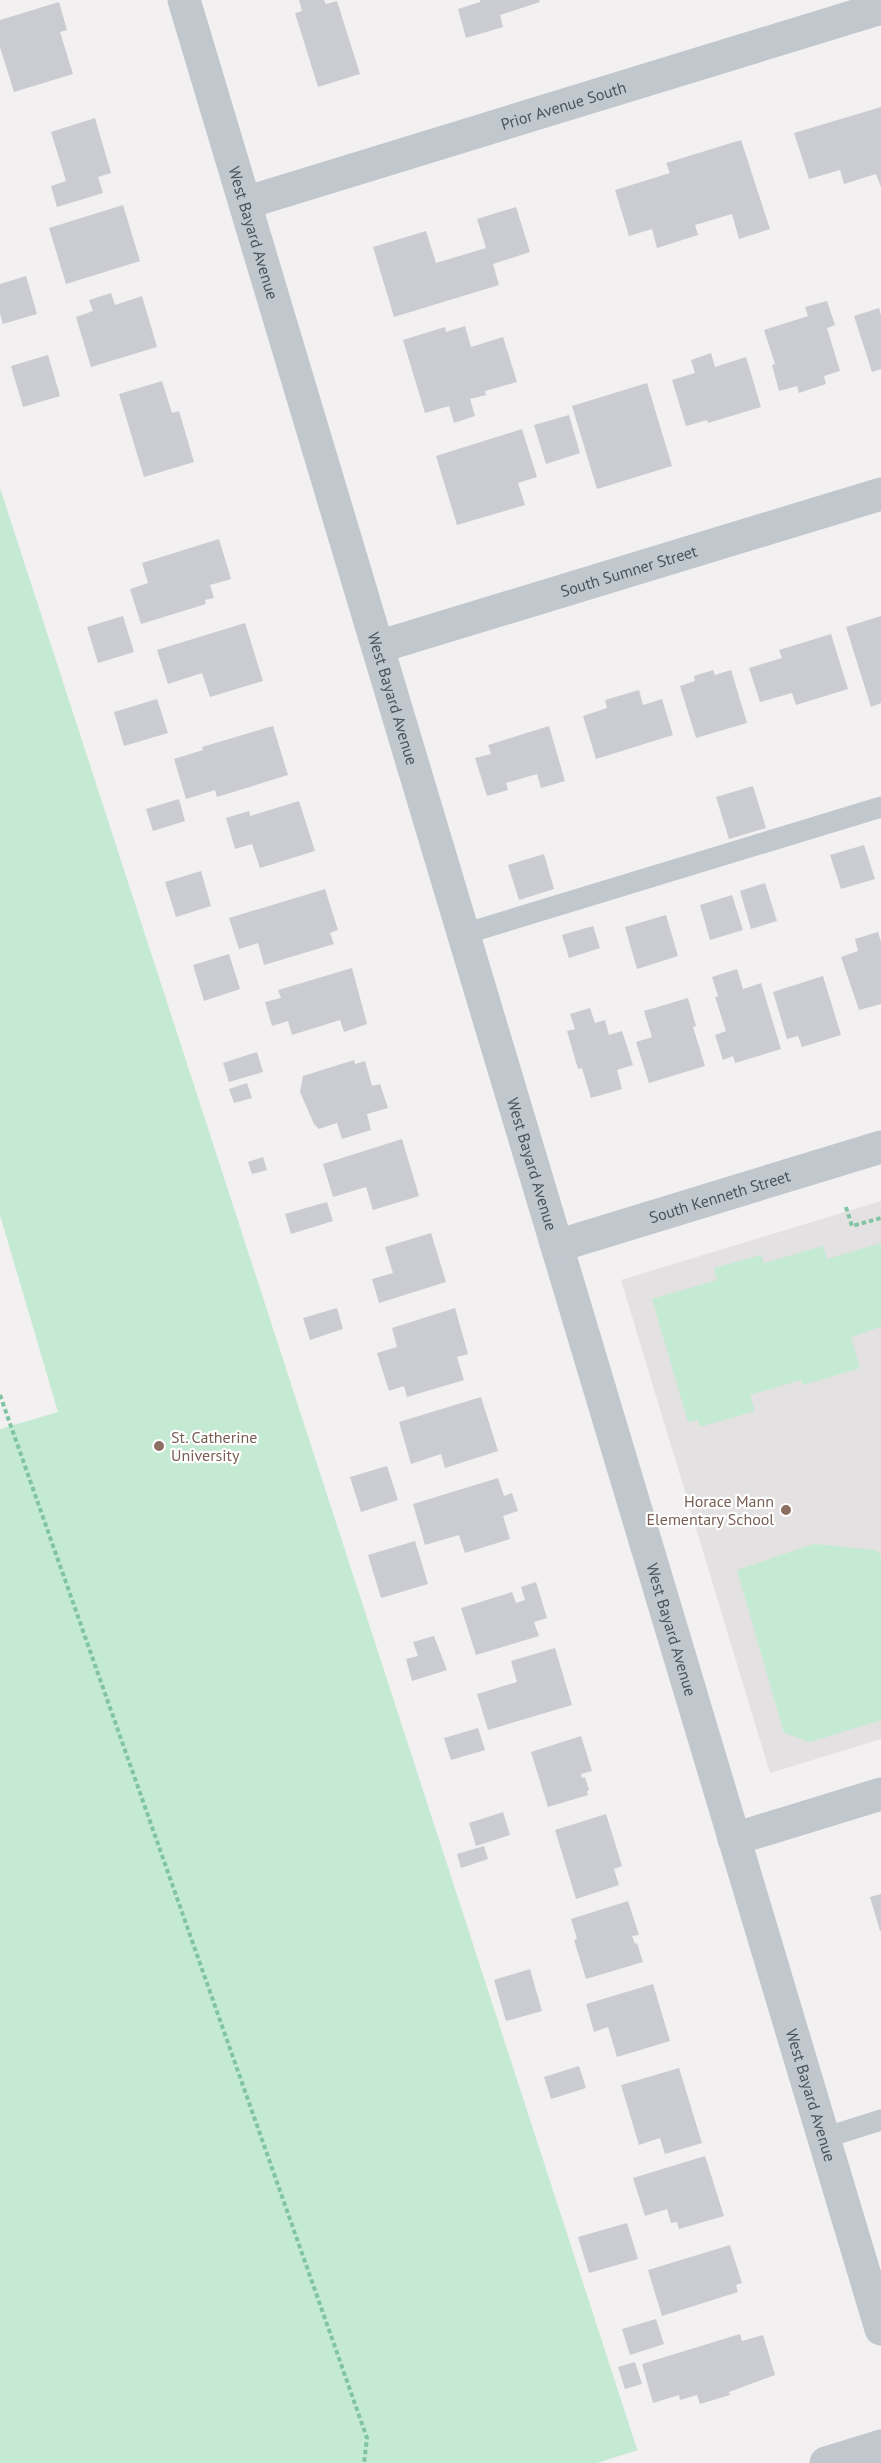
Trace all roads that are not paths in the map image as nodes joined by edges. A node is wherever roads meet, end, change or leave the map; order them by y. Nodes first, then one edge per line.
1 (184, 0) edge
2 (881, 8) edge
3 (245, 203) junction
4 (881, 494) edge
5 (378, 647) junction
6 (881, 807) edge
7 (464, 934) junction
8 (881, 1147) edge
9 (557, 1246) junction
10 (881, 1794) edge
11 (734, 1839) junction
12 (881, 2120) edge
13 (824, 2138) junction
14 (881, 2329) edge
15 (881, 2446) edge
16 (826, 2463) edge

1 - 3 street, West Bayard Avenue
2 - 3 street, Prior Avenue South
3 - 5 street, West Bayard Avenue
4 - 5 street, South Sumner Street
5 - 7 street, West Bayard Avenue
6 - 7 lane
7 - 9 street, West Bayard Avenue
8 - 9 street, South Kenneth Street
9 - 11 street, West Bayard Avenue
10 - 11 street
11 - 13 street, West Bayard Avenue
12 - 13 lane
13 - 14 street, West Bayard Avenue
15 - 16 street

